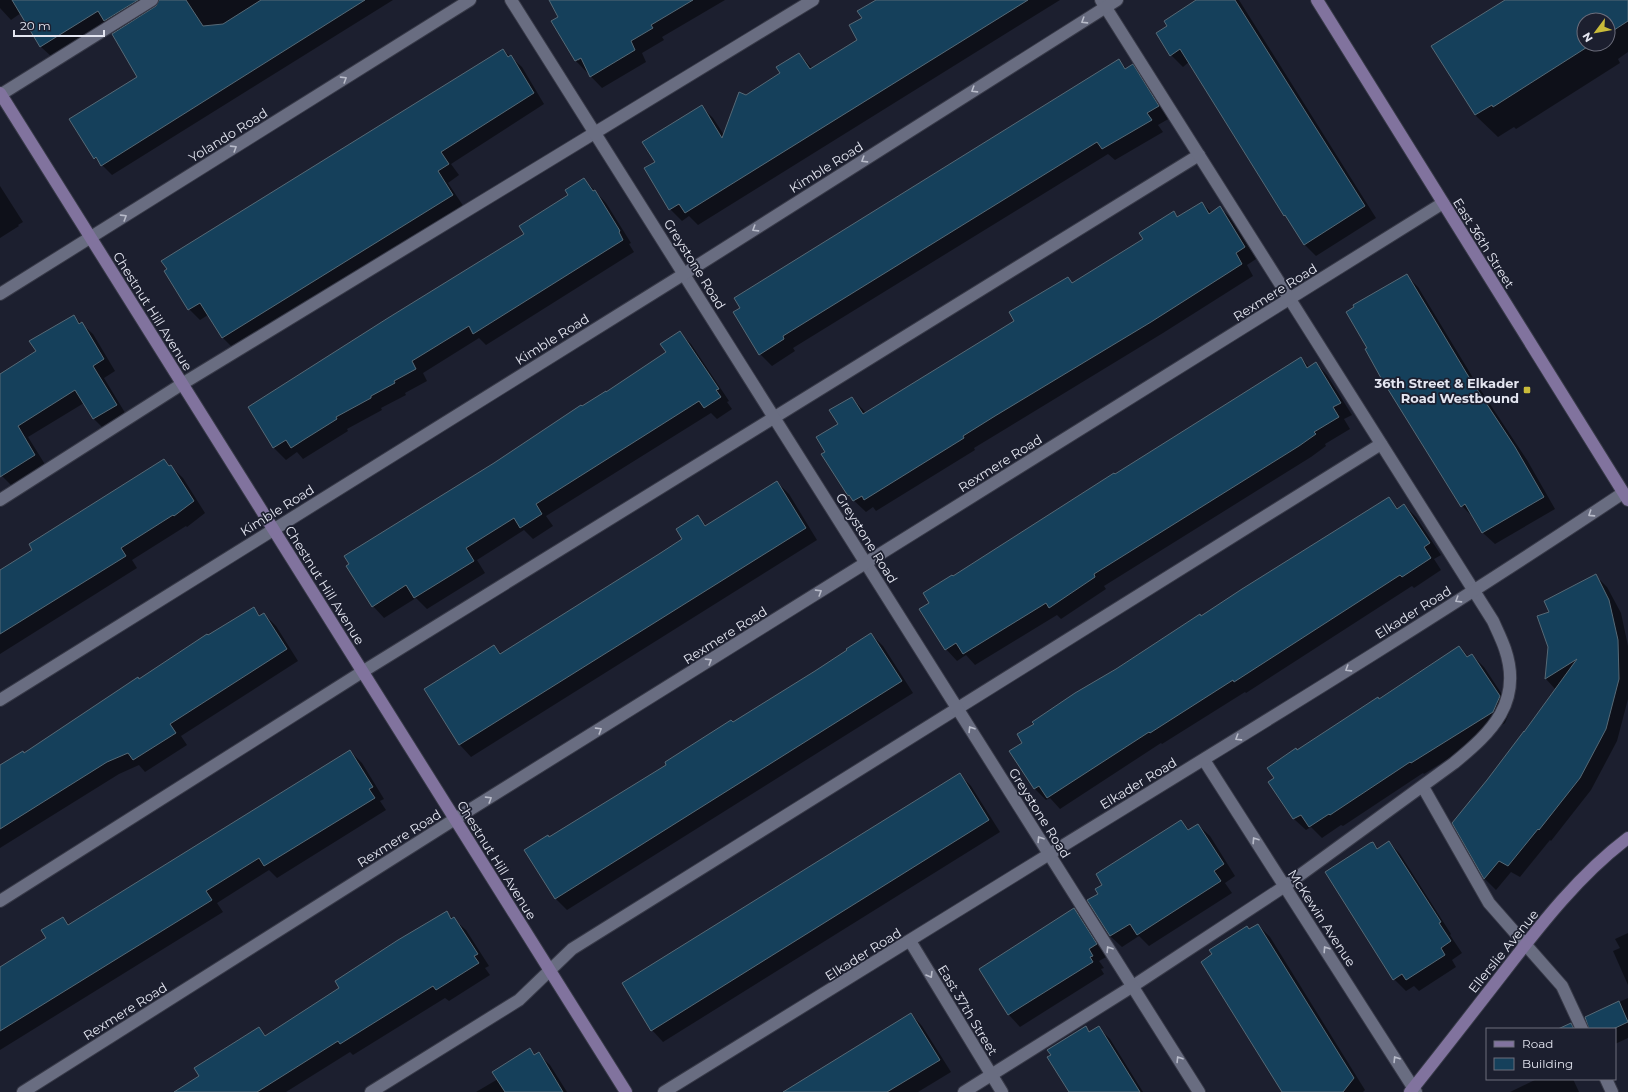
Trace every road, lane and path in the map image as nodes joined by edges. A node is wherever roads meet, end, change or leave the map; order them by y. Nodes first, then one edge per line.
1 (152, 0) edge
2 (470, 0) edge
3 (511, 0) edge
4 (813, 0) edge
5 (1117, 0) edge
6 (1317, 0) edge
7 (1103, 4) edge
8 (0, 94) edge
9 (595, 132) junction
10 (1199, 155) junction
11 (1443, 203) junction
12 (90, 237) junction
13 (684, 274) junction
14 (0, 294) edge
15 (1290, 299) junction
16 (182, 384) junction
17 (774, 417) junction
18 (1381, 444) junction
19 (1626, 497) edge
20 (0, 500) edge
21 (273, 529) junction
22 (866, 563) junction
23 (1474, 590) junction
24 (362, 672) junction
25 (0, 700) edge
26 (958, 709) junction
27 (1204, 760) junction
28 (1423, 787) junction
29 (456, 819) junction
30 (1628, 838) edge
31 (1049, 854) junction
32 (1286, 886) junction
33 (0, 901) edge
34 (910, 941) junction
35 (1526, 944) junction
36 (551, 971) junction
37 (1133, 986) junction
38 (1582, 1028) edge
39 (991, 1075) junction
40 (1606, 1080) edge
41 (1413, 1091) edge
42 (23, 1092) edge
43 (372, 1092) edge
44 (626, 1092) edge
45 (664, 1092) edge
46 (964, 1092) edge
47 (1002, 1092) edge
48 (1199, 1092) edge
49 (1612, 1092) edge

1 - 8 street
12 -> 2 street, Yolando Road
3 - 9 street, Greystone Road
4 - 9 street
5 - 7 street, Kimble Road
6 - 11 street, East 36th Street
7 - 10 street
7 -> 13 street, Kimble Road
8 - 12 street, Chestnut Hill Avenue
9 - 13 street, Greystone Road
9 - 16 street
10 - 15 street
10 - 17 street
11 - 15 street, Rexmere Road
11 - 19 street, East 36th Street
12 - 14 street, Yolando Road
12 - 16 street, Chestnut Hill Avenue
13 - 17 street, Greystone Road
13 - 21 street, Kimble Road
15 - 18 street
15 - 22 street, Rexmere Road
16 - 20 street
16 - 21 street, Chestnut Hill Avenue
17 - 22 street, Greystone Road
17 - 24 street
18 - 23 street
18 - 26 street
19 -> 23 street, Elkader Road
21 - 24 street, Chestnut Hill Avenue
21 - 25 street, Kimble Road
22 - 26 street, Greystone Road
29 -> 22 street, Rexmere Road
23 -> 27 street, Elkader Road
23 - 28 street
24 - 29 street, Chestnut Hill Avenue
24 - 33 street
31 -> 26 street, Greystone Road
26 - 36 street
27 - 31 street, Elkader Road
32 -> 27 street, McKewin Avenue
28 - 32 street
28 - 35 street
29 - 36 street, Chestnut Hill Avenue
29 - 42 street, Rexmere Road
30 - 35 street, Ellerslie Avenue
31 - 34 street, Elkader Road
37 -> 31 street, Greystone Road
32 - 37 street
41 -> 32 street, McKewin Avenue
34 -> 39 street, East 37th Street
34 - 45 street, Elkader Road
35 - 38 street
35 - 41 street, Ellerslie Avenue
36 - 43 street
36 - 44 street, Chestnut Hill Avenue
37 - 39 street
48 -> 37 street, Greystone Road
39 - 46 street
39 - 47 street, East 37th Street
40 - 49 street

